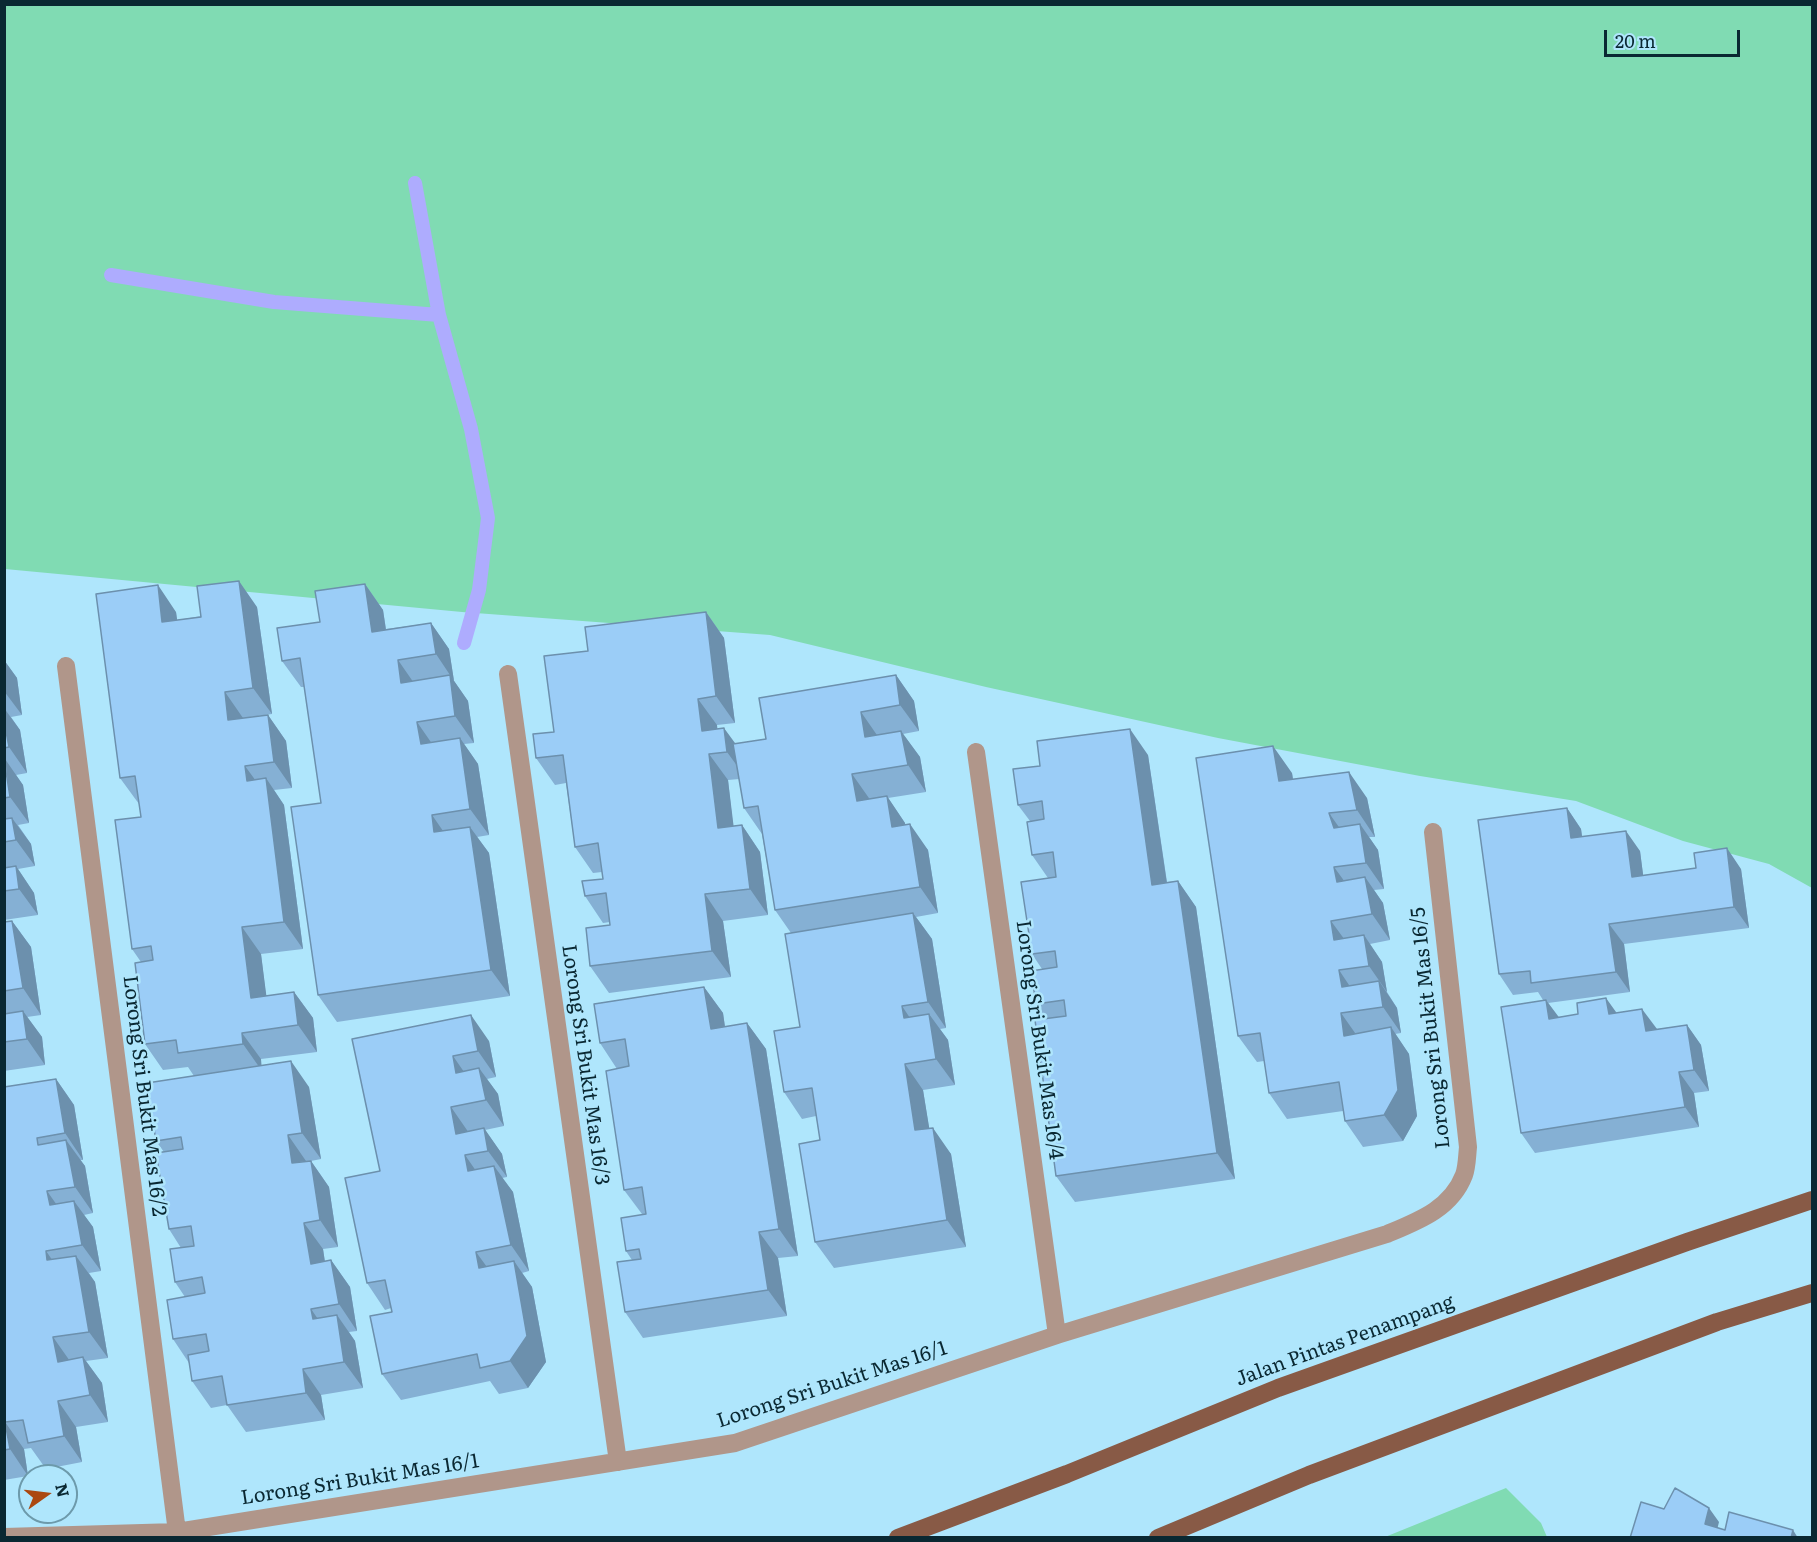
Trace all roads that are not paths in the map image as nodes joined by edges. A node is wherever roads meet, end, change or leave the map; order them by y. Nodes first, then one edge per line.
1 (66, 666) dead end
2 (508, 674) dead end
3 (976, 752) dead end
4 (1433, 832) dead end
5 (1812, 1200) edge
6 (1438, 1210) joint
7 (1812, 1293) edge
8 (1058, 1335) junction
9 (618, 1461) junction
10 (177, 1532) junction
11 (4, 1537) edge
12 (898, 1538) edge
13 (1158, 1538) edge

1 - 10 street, Lorong Sri Bukit Mas 16/2
2 - 9 street, Lorong Sri Bukit Mas 16/3
3 - 8 street, Lorong Sri Bukit Mas 16/4
4 - 6 street, Lorong Sri Bukit Mas 16/5
5 - 12 main road, Jalan Pintas Penampang
6 - 8 street, Lorong Sri Bukit Mas 16/1
7 - 13 main road
8 - 9 street, Lorong Sri Bukit Mas 16/1
9 - 10 street, Lorong Sri Bukit Mas 16/1
10 - 11 street, Lorong Sri Bukit Mas 16/1

